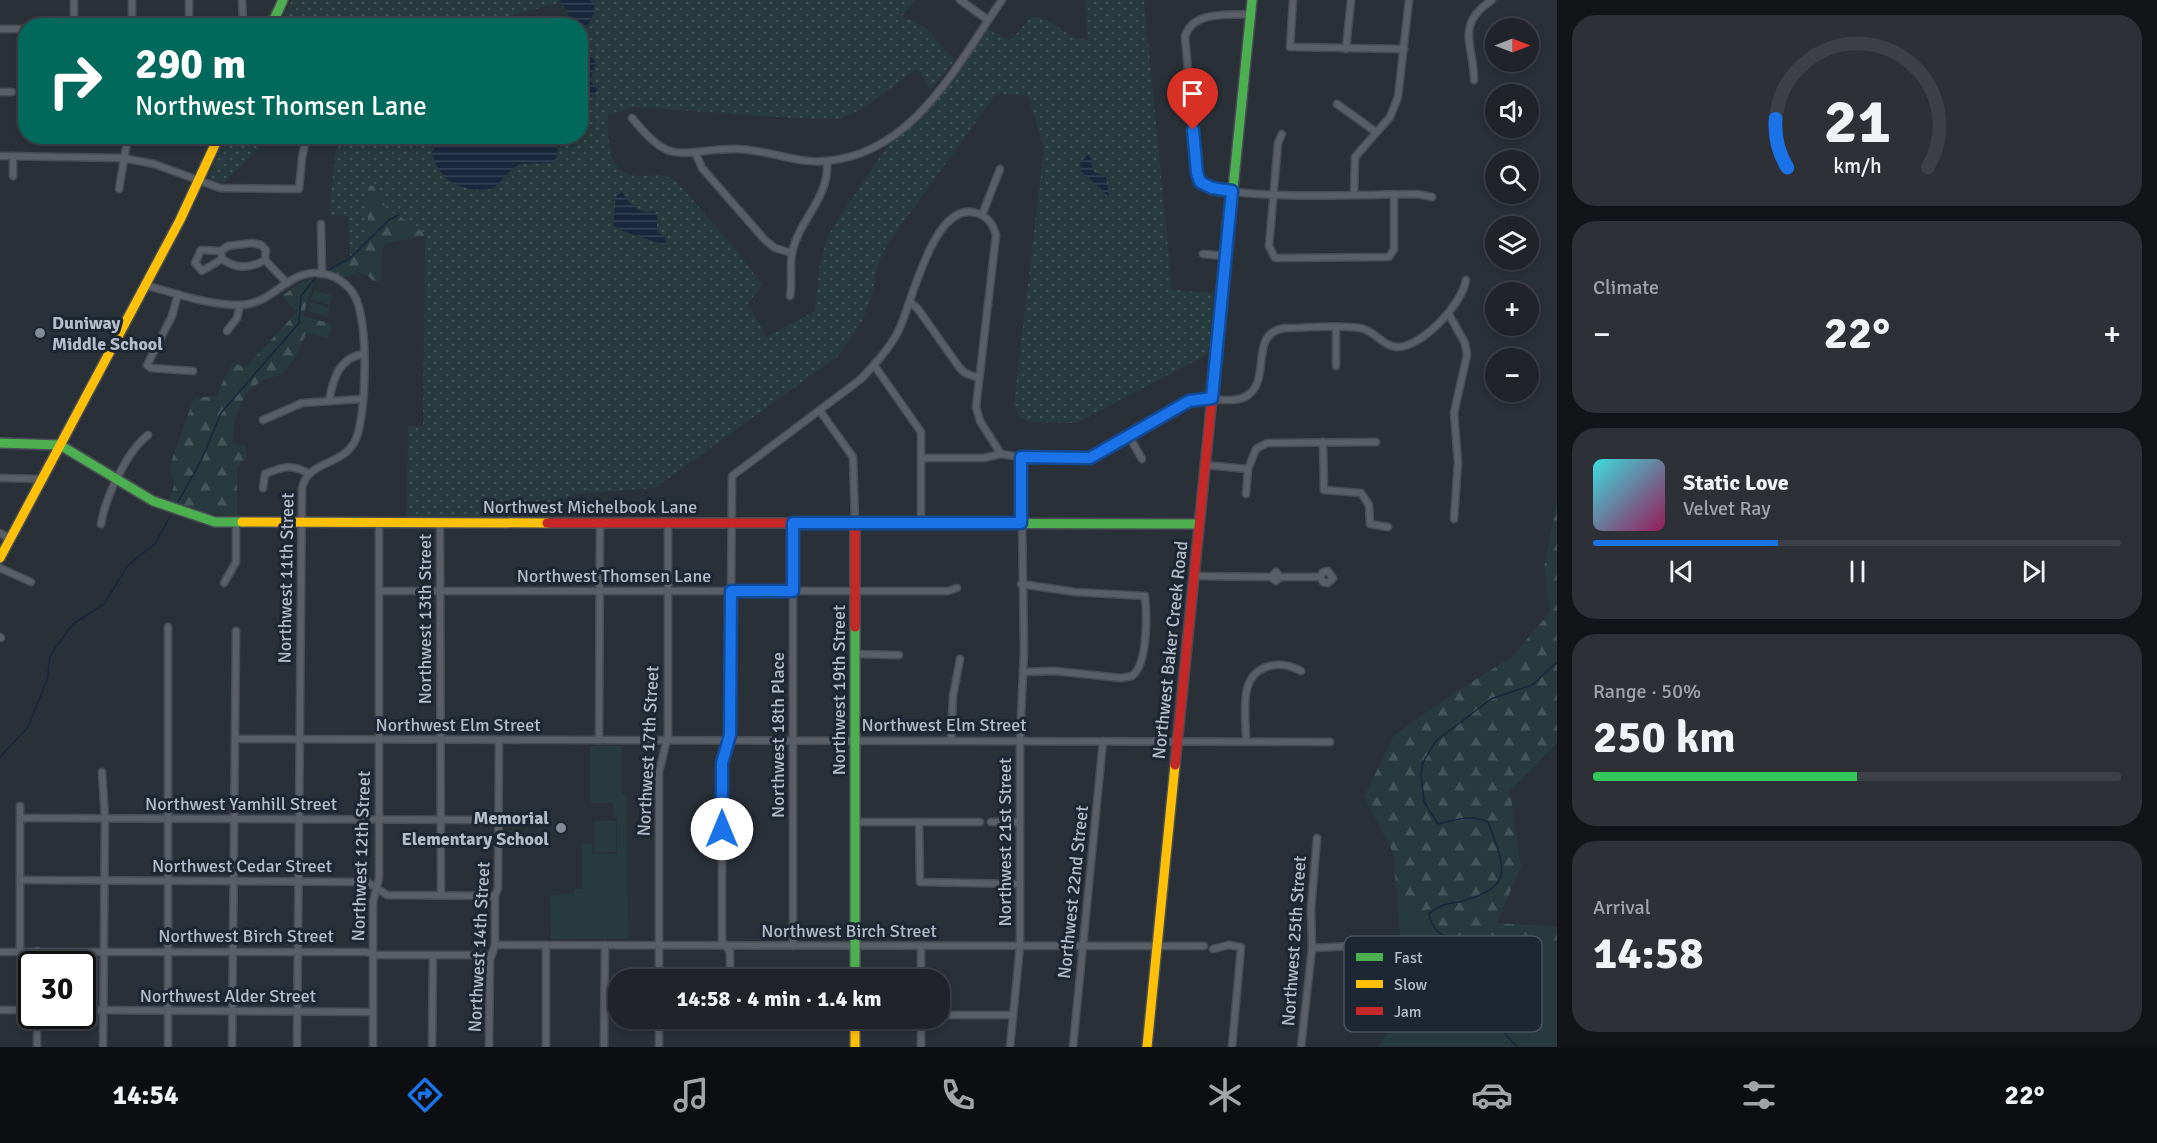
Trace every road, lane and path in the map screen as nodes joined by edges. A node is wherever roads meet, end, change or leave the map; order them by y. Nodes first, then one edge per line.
1 (74, 0) edge
2 (132, 0) edge
3 (189, 0) edge
4 (242, 0) edge
5 (283, 0) edge
6 (960, 0) edge
7 (1002, 0) edge
8 (1252, 0) edge
9 (1293, 0) edge
10 (1350, 0) edge
11 (1409, 0) edge
12 (1492, 0) edge
13 (1250, 14) junction
14 (74, 18) edge
15 (132, 18) edge
16 (189, 18) edge
17 (243, 18) edge
18 (275, 18) edge
19 (988, 20) junction
20 (0, 29) edge
21 (18, 29) edge
22 (1346, 49) junction
23 (1404, 49) junction
24 (1474, 80) dead end
25 (0, 92) edge
26 (12, 92) dead end
27 (1337, 104) dead end
28 (632, 118) dead end
29 (1376, 132) junction
30 (1282, 134) dead end
31 (126, 144) edge
32 (215, 144) edge
33 (306, 144) edge
34 (696, 154) junction
35 (0, 156) edge
36 (13, 156) junction
37 (123, 158) junction
38 (827, 161) junction
39 (1000, 169) dead end
40 (13, 176) dead end
41 (199, 180) junction
42 (119, 189) dead end
43 (1232, 191) junction
44 (1275, 194) junction
45 (1354, 194) junction
46 (1394, 194) junction
47 (1432, 196) dead end
48 (982, 215) junction
49 (321, 224) dead end
50 (792, 253) junction
51 (1203, 254) dead end
52 (1226, 256) junction
53 (265, 260) junction
54 (322, 274) junction
55 (1467, 280) dead end
56 (286, 283) junction
57 (145, 285) junction
58 (178, 294) junction
59 (790, 296) dead end
60 (911, 303) junction
61 (240, 305) junction
62 (1448, 313) junction
63 (1336, 327) junction
64 (227, 331) dead end
65 (363, 354) junction
66 (874, 365) junction
67 (1336, 366) dead end
68 (193, 371) dead end
69 (978, 378) junction
70 (1212, 398) junction
71 (362, 399) junction
72 (329, 401) junction
73 (820, 411) junction
74 (263, 420) dead end
75 (148, 435) dead end
76 (1129, 436) junction
77 (1323, 442) junction
78 (1376, 442) dead end
79 (0, 443) edge
80 (60, 445) junction
81 (1001, 454) junction
82 (1021, 457) junction
83 (921, 458) junction
84 (1142, 459) dead end
85 (1205, 465) junction
86 (1248, 469) junction
87 (309, 474) junction
88 (0, 478) edge
89 (42, 479) junction
90 (117, 480) junction
91 (263, 488) dead end
92 (1246, 494) dead end
93 (1454, 519) dead end
94 (236, 522) junction
95 (301, 522) junction
96 (379, 522) junction
97 (440, 523) junction
98 (668, 523) junction
99 (730, 523) junction
100 (793, 523) junction
101 (855, 523) junction
102 (921, 523) junction
103 (1021, 523) junction
104 (600, 524) junction
105 (1199, 524) junction
106 (101, 525) dead end
107 (1388, 527) dead end
108 (0, 533) edge
109 (11, 538) junction
110 (0, 558) edge
111 (0, 568) edge
112 (1194, 576) junction
113 (1320, 577) dead end
114 (32, 582) dead end
115 (224, 583) dead end
116 (1021, 584) junction
117 (957, 588) dead end
118 (379, 591) junction
119 (440, 591) junction
120 (600, 591) junction
121 (667, 591) junction
122 (731, 591) junction
123 (793, 591) junction
124 (855, 591) junction
125 (168, 627) dead end
126 (236, 632) dead end
127 (855, 654) junction
128 (899, 655) dead end
129 (960, 659) dead end
130 (1301, 671) dead end
131 (1023, 672) junction
132 (235, 740) junction
133 (300, 740) junction
134 (440, 740) junction
135 (499, 740) junction
136 (599, 740) junction
137 (667, 740) junction
138 (855, 740) junction
139 (1020, 740) junction
140 (379, 741) junction
141 (729, 741) junction
142 (793, 741) junction
143 (951, 741) junction
144 (1103, 741) junction
145 (1178, 741) junction
146 (1246, 741) junction
147 (1330, 742) dead end
148 (102, 772) dead end
149 (20, 806) dead end
150 (20, 818) junction
151 (105, 818) junction
152 (168, 818) junction
153 (234, 819) junction
154 (300, 819) junction
155 (379, 819) junction
156 (441, 819) junction
157 (498, 820) junction
158 (855, 822) junction
159 (919, 822) junction
160 (980, 822) dead end
161 (991, 822) dead end
162 (1020, 822) junction
163 (1317, 838) dead end
164 (20, 880) junction
165 (104, 880) junction
166 (168, 880) junction
167 (299, 881) junction
168 (234, 882) junction
169 (1020, 884) junction
170 (377, 889) junction
171 (441, 895) junction
172 (495, 896) junction
173 (495, 945) junction
174 (546, 945) junction
175 (605, 945) junction
176 (659, 946) junction
177 (726, 946) junction
178 (793, 946) junction
179 (855, 946) junction
180 (921, 946) junction
181 (1020, 946) junction
182 (1083, 946) junction
183 (1204, 946) dead end
184 (1344, 946) edge
185 (1157, 947) junction
186 (1312, 948) junction
187 (1213, 949) dead end
188 (102, 950) junction
189 (20, 951) edge
190 (37, 951) edge
191 (168, 951) junction
192 (233, 951) junction
193 (298, 951) junction
194 (0, 952) edge
195 (18, 952) edge
196 (373, 954) junction
197 (433, 956) junction
198 (490, 956) junction
199 (659, 969) edge
200 (730, 969) edge
201 (855, 969) edge
202 (921, 969) edge
203 (0, 1010) edge
204 (18, 1010) edge
205 (96, 1011) edge
206 (103, 1011) junction
207 (168, 1011) junction
208 (232, 1011) junction
209 (297, 1011) junction
210 (373, 1012) junction
211 (950, 1015) edge
212 (1013, 1015) junction
213 (37, 1029) edge
214 (659, 1029) edge
215 (855, 1029) edge
216 (921, 1029) edge
217 (37, 1047) edge
218 (103, 1047) edge
219 (168, 1047) edge
220 (232, 1047) edge
221 (297, 1047) edge
222 (373, 1047) edge
223 (432, 1047) edge
224 (489, 1047) edge
225 (546, 1047) edge
226 (604, 1047) edge
227 (659, 1047) edge
228 (855, 1047) edge
229 (921, 1047) edge
230 (1010, 1047) edge
231 (1073, 1047) edge
232 (1147, 1047) edge
233 (1232, 1047) edge
234 (1301, 1047) edge

1 - 14 street
2 - 15 street
3 - 16 street
4 - 17 street
5 - 18 street
6 - 19 street
7 - 19 street
8 - 13 street, Northwest Baker Creek Road
9 - 22 street
10 - 22 street
11 - 23 street
12 - 24 street
13 - 43 street, Northwest Baker Creek Road
13 - 43 street
19 - 38 street
20 - 21 street
22 - 23 street
23 - 29 street
25 - 26 street
27 - 29 street
28 - 34 street
29 - 45 street
30 - 44 street
31 - 37 street
32 - 41 street
33 - 41 street
34 - 38 street
34 - 50 street
35 - 36 street
36 - 37 street
36 - 40 street
37 - 41 street
37 - 42 street
38 - 50 street
39 - 48 street
41 - 57 street
43 - 44 street
43 - 52 street, Northwest Baker Creek Road
44 - 45 street
44 - 46 street
45 - 46 street
46 - 47 street
48 - 60 street
48 - 69 street
49 - 54 street
50 - 59 street
51 - 52 street
52 - 70 street, Northwest Baker Creek Road
53 - 53 street
53 - 56 street
54 - 56 street
54 - 65 street, Northwest 11th Street
55 - 62 street
56 - 61 street
57 - 58 street
57 - 80 street
58 - 61 street
58 - 68 street
60 - 66 street
60 - 69 street
61 - 64 street
62 - 63 street
62 - 93 street
63 - 67 street
63 - 70 street
65 - 71 street, Northwest 11th Street
65 - 72 street
66 - 73 street
66 - 83 street
69 - 81 street
70 - 76 street
70 - 85 street, Northwest Baker Creek Road
71 - 72 street
71 - 87 street, Northwest 11th Street
72 - 74 street
73 - 99 street
73 - 101 street, Northwest 19th Street
75 - 90 street
76 - 82 street
76 - 84 street
77 - 78 street
77 - 86 street
77 - 107 street
79 - 80 street, Northwest Michelbook Lane
80 - 89 street
80 - 90 street, Northwest Michelbook Lane
81 - 82 street
81 - 83 street
82 - 103 street, Northwest 21st Street
83 - 102 street
85 - 86 street
85 - 105 street, Northwest Baker Creek Road
86 - 92 street
87 - 91 street
87 - 95 street, Northwest 11th Street
88 - 89 street
89 - 109 street
90 - 94 street, Northwest Michelbook Lane
90 - 106 street
94 - 95 street, Northwest Michelbook Lane
94 - 115 street
95 - 96 street, Northwest Michelbook Lane
95 - 133 street, Northwest 11th Street
96 - 97 street, Northwest Michelbook Lane
96 - 118 street, Northwest 12th Street
97 - 104 street, Northwest Michelbook Lane
97 - 119 street, Northwest 13th Street
98 - 99 street, Northwest Michelbook Lane
98 - 104 street, Northwest Michelbook Lane
98 - 121 street, Northwest 17th Street
99 - 100 street, Northwest Michelbook Lane
99 - 122 street
100 - 101 street, Northwest Michelbook Lane
100 - 123 street, Northwest 18th Place
101 - 102 street, Northwest Michelbook Lane
101 - 124 street, Northwest 19th Street
102 - 103 street, Northwest Michelbook Lane
103 - 105 street, Northwest Michelbook Lane
103 - 116 street, Northwest 21st Street
104 - 120 street
105 - 112 street, Northwest Baker Creek Road
108 - 109 street
109 - 110 street
111 - 114 street
112 - 113 street
112 - 145 street, Northwest Baker Creek Road
116 - 131 street, Northwest 21st Street
116 - 131 street
117 - 124 street, Northwest Thomsen Lane
118 - 119 street, Northwest Thomsen Lane
118 - 140 street, Northwest 12th Street
119 - 120 street, Northwest Thomsen Lane
119 - 134 street, Northwest 13th Street
120 - 121 street, Northwest Thomsen Lane
120 - 136 street
121 - 122 street, Northwest Thomsen Lane
121 - 137 street, Northwest 17th Street
122 - 123 street, Northwest Thomsen Lane
122 - 141 street
123 - 124 street, Northwest Thomsen Lane
123 - 142 street, Northwest 18th Place
124 - 127 street, Northwest 19th Street
125 - 152 street
126 - 132 street
127 - 128 street
127 - 138 street, Northwest 19th Street
129 - 143 street
130 - 146 street
131 - 139 street, Northwest 21st Street
132 - 133 street, Northwest Elm Street
132 - 153 street
133 - 140 street, Northwest Elm Street
133 - 154 street, Northwest 11th Street
134 - 135 street, Northwest Elm Street
134 - 140 street, Northwest Elm Street
134 - 156 street, Northwest 13th Street
135 - 136 street, Northwest Elm Street
135 - 157 street, Northwest 14th Street
136 - 137 street, Northwest Elm Street
137 - 141 street, Northwest Elm Street
137 - 176 street, Northwest 17th Street
138 - 142 street, Northwest Elm Street
138 - 143 street, Northwest Elm Street
138 - 158 street, Northwest 19th Street
139 - 143 street, Northwest Elm Street
139 - 144 street, Northwest Elm Street
139 - 162 street, Northwest 21st Street
140 - 155 street, Northwest 12th Street
141 - 142 street, Northwest Elm Street
141 - 177 street
142 - 178 street, Northwest 18th Place
144 - 145 street, Northwest Elm Street
144 - 182 street, Northwest 22nd Street
145 - 146 street, Northwest Elm Street
145 - 185 street, Northwest Baker Creek Road
146 - 147 street, Northwest Elm Street
148 - 151 street
149 - 150 street
150 - 151 street, Northwest Yamhill Street
150 - 164 street
151 - 152 street, Northwest Yamhill Street
151 - 165 street
152 - 153 street, Northwest Yamhill Street
152 - 166 street
153 - 154 street, Northwest Yamhill Street
153 - 168 street
154 - 155 street, Northwest Yamhill Street
154 - 167 street, Northwest 11th Street
155 - 156 street, Northwest Yamhill Street
155 - 170 street, Northwest 12th Street
156 - 157 street, Northwest Yamhill Street
156 - 171 street, Northwest 13th Street
157 - 172 street, Northwest 14th Street
158 - 159 street
158 - 179 street, Northwest 19th Street
159 - 160 street
159 - 169 street
161 - 162 street
162 - 169 street, Northwest 21st Street
163 - 186 street, Northwest 25th Street
164 - 165 street, Northwest Cedar Street
164 - 189 street
165 - 166 street, Northwest Cedar Street
165 - 188 street
166 - 168 street, Northwest Cedar Street
166 - 191 street
167 - 168 street, Northwest Cedar Street
167 - 170 street, Northwest Cedar Street
167 - 193 street, Northwest 11th Street
168 - 192 street
169 - 181 street, Northwest 21st Street
170 - 171 street, Northwest Cedar Street
170 - 196 street, Northwest 12th Street
171 - 172 street, Northwest Cedar Street
172 - 173 street, Northwest 14th Street
173 - 174 street, Northwest Birch Street
173 - 198 street, Northwest 14th Street
174 - 175 street, Northwest Birch Street
174 - 225 street
175 - 176 street, Northwest Birch Street
175 - 226 street
176 - 177 street, Northwest Birch Street
176 - 199 street, Northwest 17th Street
177 - 178 street, Northwest Birch Street
177 - 200 street
178 - 179 street, Northwest Birch Street
179 - 180 street, Northwest Birch Street
179 - 201 street, Northwest 19th Street
180 - 181 street, Northwest Birch Street
180 - 202 street
181 - 182 street, Northwest Birch Street
181 - 212 street, Northwest 21st Street
182 - 185 street, Northwest Birch Street
182 - 231 street, Northwest 22nd Street
183 - 185 street, Northwest Birch Street
184 - 186 street
185 - 232 street, Northwest Baker Creek Road
186 - 234 street, Northwest 25th Street
187 - 233 street
188 - 190 street, Northwest Birch Street
188 - 191 street, Northwest Birch Street
188 - 206 street
191 - 192 street, Northwest Birch Street
191 - 207 street
192 - 193 street, Northwest Birch Street
192 - 208 street
193 - 196 street, Northwest Birch Street
193 - 209 street, Northwest 11th Street
194 - 195 street, Northwest Birch Street
196 - 197 street, Northwest Birch Street
196 - 210 street, Northwest 12th Street
197 - 198 street, Northwest Birch Street
197 - 223 street
198 - 224 street, Northwest 14th Street
203 - 204 street
205 - 206 street, Northwest Alder Street
206 - 207 street, Northwest Alder Street
206 - 218 street
207 - 208 street, Northwest Alder Street
207 - 219 street
208 - 209 street, Northwest Alder Street
208 - 220 street
209 - 210 street, Northwest Alder Street
209 - 221 street, Northwest 11th Street
210 - 222 street, Northwest 12th Street
211 - 212 street
212 - 230 street, Northwest 21st Street
213 - 217 street
214 - 227 street
215 - 228 street
216 - 229 street

